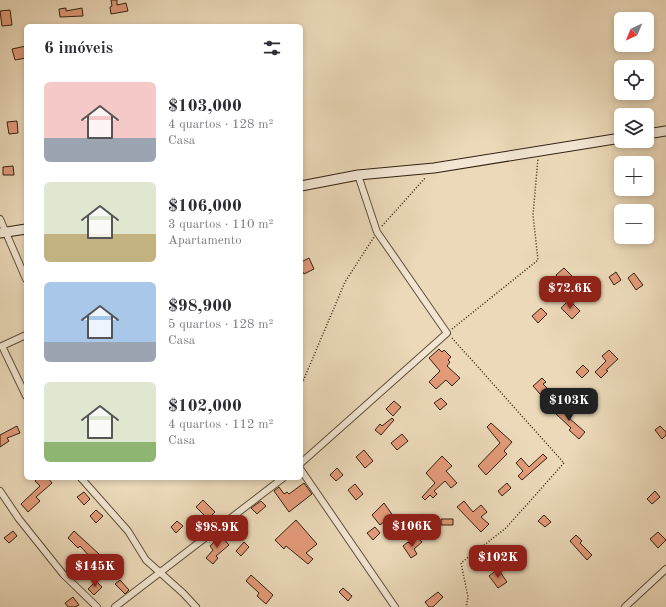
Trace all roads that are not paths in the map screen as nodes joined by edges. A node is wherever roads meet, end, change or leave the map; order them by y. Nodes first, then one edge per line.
1 (666, 131) edge
2 (654, 133) edge
3 (614, 139) edge
4 (358, 175) junction
5 (303, 186) edge
6 (0, 219) edge
7 (24, 229) edge
8 (2, 233) edge
9 (24, 275) edge
10 (24, 336) edge
11 (1, 346) edge
12 (24, 392) edge
13 (303, 461) edge
14 (303, 473) edge
15 (83, 480) edge
16 (280, 480) edge
17 (0, 491) edge
18 (666, 569) edge
19 (160, 572) junction
20 (98, 607) edge
21 (115, 607) edge
22 (196, 607) edge
23 (394, 607) edge
24 (625, 607) edge

1 - 2 street
3 - 4 street
4 - 5 street
4 - 13 street
6 - 8 street
7 - 8 street
8 - 9 street
10 - 11 street
11 - 12 street
14 - 23 street
15 - 19 street
16 - 19 street
17 - 20 street
18 - 24 street
19 - 21 street
19 - 22 street

